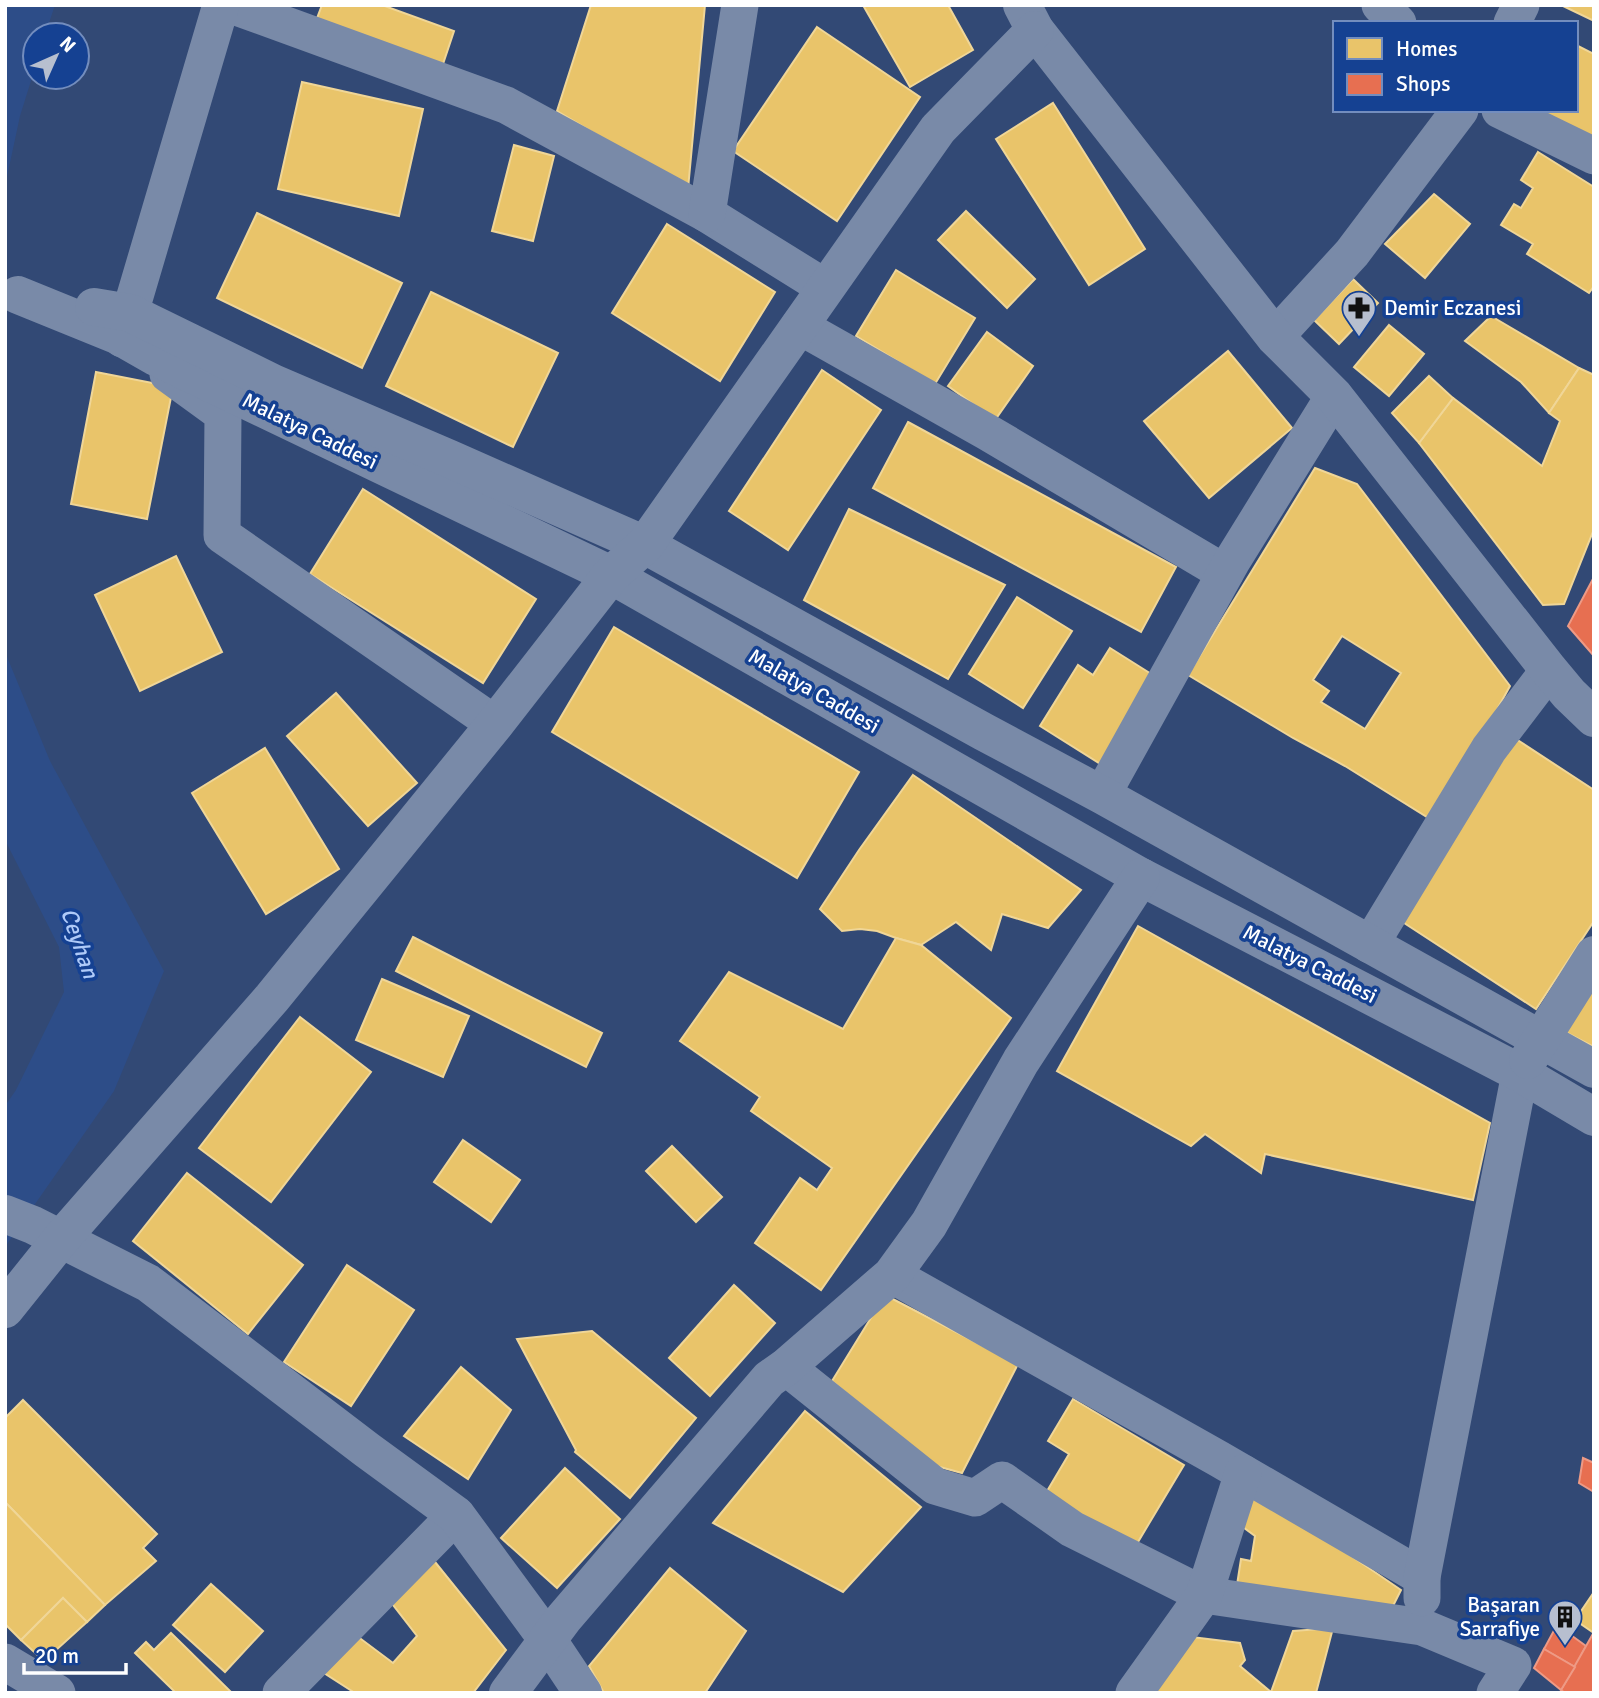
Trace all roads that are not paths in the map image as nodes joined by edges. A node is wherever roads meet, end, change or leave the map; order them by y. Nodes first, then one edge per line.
1 (220, 5) edge
2 (231, 5) edge
3 (740, 5) edge
4 (1380, 5) edge
5 (1521, 5) edge
6 (1028, 18) edge
7 (1396, 21) edge
8 (1513, 21) edge
9 (1458, 112) edge
10 (1504, 112) edge
11 (1594, 156) edge
12 (707, 214) junction
13 (826, 288) junction
14 (12, 294) edge
15 (125, 324) junction
16 (799, 326) junction
17 (1275, 337) junction
18 (1334, 396) junction
19 (645, 545) junction
20 (1225, 573) junction
21 (611, 575) junction
22 (1549, 670) junction
23 (1594, 718) edge
24 (495, 724) junction
25 (1102, 795) junction
26 (1141, 877) junction
27 (1370, 945) junction
28 (1594, 954) edge
29 (1540, 1039) junction
30 (1594, 1069) edge
31 (1520, 1073) junction
32 (1594, 1117) edge
33 (33, 1226) edge
34 (892, 1275) junction
35 (5, 1309) edge
36 (786, 1367) junction
37 (1243, 1473) junction
38 (456, 1516) junction
39 (1422, 1577) junction
40 (1203, 1595) junction
41 (1422, 1627) junction
42 (547, 1639) junction
43 (5, 1662) edge
44 (57, 1693) edge
45 (281, 1693) edge
46 (508, 1693) edge
47 (583, 1693) edge
48 (1134, 1693) edge
49 (1495, 1693) edge

1 - 15 street
2 - 12 street
3 - 12 street
4 - 7 street
5 - 8 street
6 - 13 street
6 - 17 street
9 - 17 street
10 - 11 street
12 - 13 street
13 - 16 street
14 - 15 street
15 - 19 street
15 - 21 street, Malatya Caddesi
15 - 24 street
16 - 19 street
16 - 20 street
17 - 18 street
18 - 20 street
18 - 22 street
19 - 21 street
19 - 25 street
20 - 25 street
21 - 24 street
21 - 26 street, Malatya Caddesi
22 - 23 street
22 - 27 street
24 - 33 street
25 - 27 street
26 - 31 street, Malatya Caddesi
26 - 34 street
27 - 29 street
28 - 29 street
29 - 30 street
29 - 31 street
31 - 32 street, Malatya Caddesi
31 - 39 street
33 - 35 street
33 - 38 street
34 - 36 street
34 - 37 street
36 - 40 street
36 - 42 street
37 - 39 street
37 - 40 street
38 - 42 street
38 - 45 street
39 - 41 street
40 - 41 street
40 - 48 street
41 - 49 street
42 - 46 street
42 - 47 street
43 - 44 street

